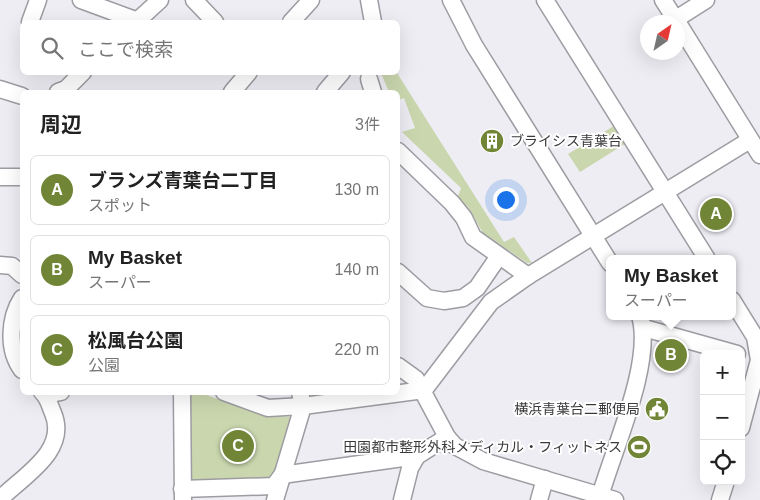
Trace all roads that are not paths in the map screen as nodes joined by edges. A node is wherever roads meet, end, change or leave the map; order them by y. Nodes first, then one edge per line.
1 (38, 0) edge
2 (81, 0) edge
3 (160, 0) edge
4 (194, 0) edge
5 (311, 0) edge
6 (369, 0) edge
7 (451, 0) edge
8 (545, 0) edge
9 (663, 0) edge
10 (706, 0) edge
11 (673, 15) edge
12 (685, 16) edge
13 (31, 20) edge
14 (132, 20) edge
15 (139, 20) edge
16 (213, 20) edge
17 (293, 20) edge
18 (373, 20) edge
19 (685, 35) edge
20 (80, 75) edge
21 (246, 75) edge
22 (339, 75) edge
23 (0, 89) edge
24 (63, 90) edge
25 (234, 90) edge
26 (327, 90) edge
27 (20, 95) edge
28 (750, 140) junction
29 (400, 153) edge
30 (760, 155) edge
31 (0, 177) edge
32 (20, 177) edge
33 (666, 192) junction
34 (593, 237) junction
35 (705, 255) edge
36 (499, 256) junction
37 (606, 257) edge
38 (0, 265) edge
39 (20, 272) edge
40 (400, 274) edge
41 (528, 276) junction
42 (20, 302) edge
43 (736, 306) edge
44 (642, 322) edge
45 (725, 350) edge
46 (745, 356) edge
47 (760, 360) edge
48 (20, 365) edge
49 (400, 367) edge
50 (424, 390) junction
51 (400, 392) edge
52 (50, 395) edge
53 (182, 395) edge
54 (232, 395) edge
55 (362, 395) edge
56 (301, 400) edge
57 (745, 414) edge
58 (447, 437) junction
59 (417, 456) junction
60 (282, 475) junction
61 (544, 479) junction
62 (725, 485) edge
63 (182, 495) edge
64 (0, 499) edge
65 (605, 499) edge
66 (275, 500) edge
67 (402, 500) edge
68 (539, 500) edge
69 (720, 500) edge

1 - 13 street
2 - 14 street
3 - 15 street
4 - 16 street
5 - 17 street
6 - 18 street
7 - 34 street
8 - 33 street
9 - 11 street
10 - 12 street
19 - 28 street
20 - 24 street
21 - 25 street
22 - 26 street
23 - 27 street
28 - 30 street
28 - 33 street
29 - 36 street
31 - 32 street
33 - 34 street
33 - 35 street
34 - 37 street
34 - 41 street
36 - 40 street
36 - 41 street
38 - 39 street
41 - 50 street
42 - 48 street
43 - 47 street
44 - 45 street
44 - 65 street
46 - 47 street
47 - 57 street
49 - 50 street
50 - 51 street
50 - 58 street
52 - 64 street
53 - 63 street
54 - 56 street
55 - 56 street
56 - 60 street
58 - 59 street
58 - 61 street
59 - 60 street
59 - 67 street
60 - 63 street
60 - 66 street
61 - 65 street
61 - 68 street
62 - 69 street

